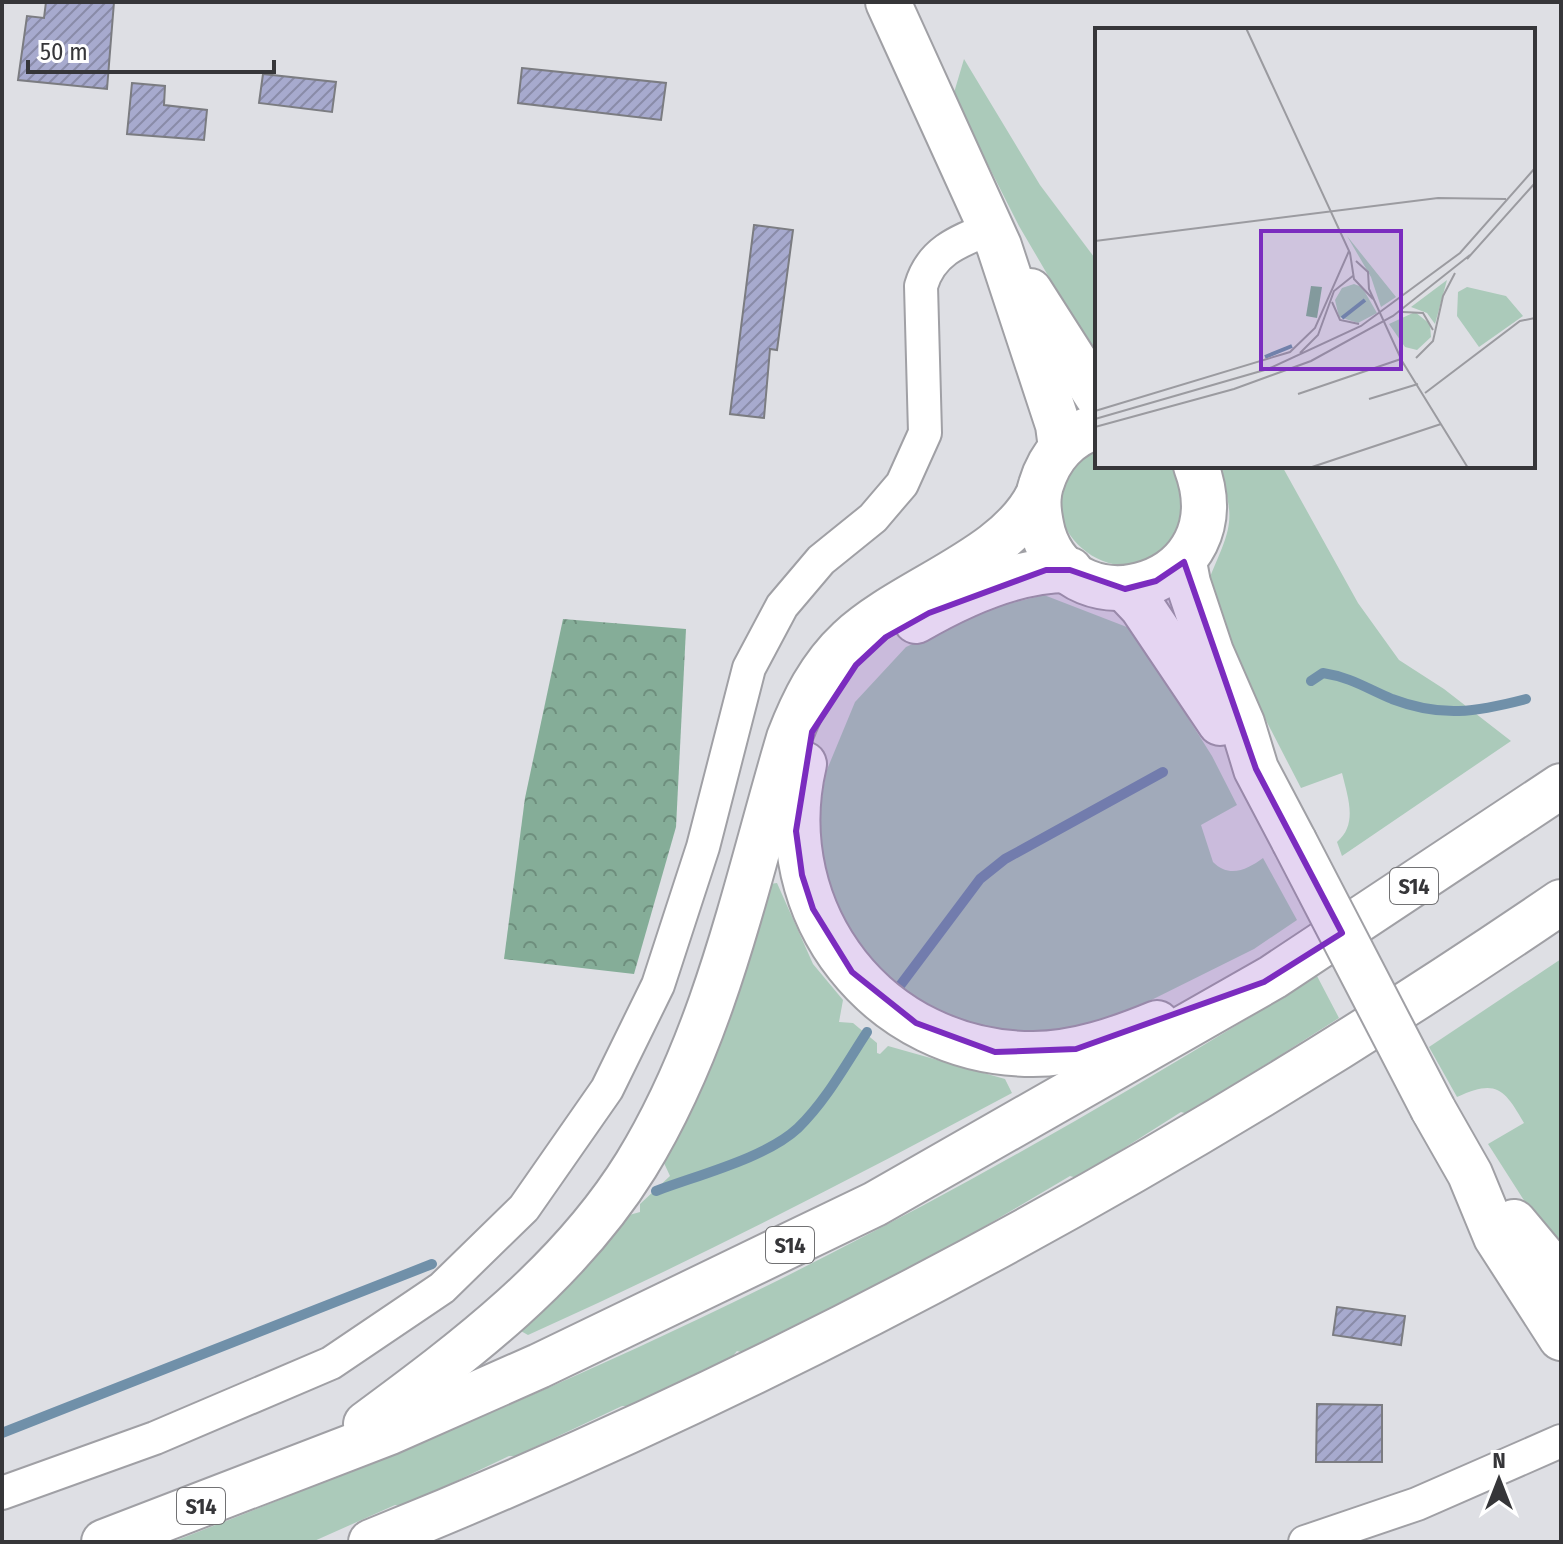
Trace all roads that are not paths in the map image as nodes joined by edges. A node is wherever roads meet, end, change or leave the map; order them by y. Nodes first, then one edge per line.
1 (888, 2) edge
2 (995, 237) junction
3 (1095, 393) edge
4 (1079, 437) edge
5 (1197, 468) edge
6 (1039, 493) junction
7 (1184, 562) junction
8 (1070, 570) junction
9 (1125, 589) junction
10 (1256, 769) junction
11 (1561, 786) edge
12 (1561, 902) edge
13 (1561, 925) edge
14 (1476, 960) junction
15 (1264, 982) junction
16 (1470, 1174) junction
17 (1561, 1278) edge
18 (1561, 1338) edge
19 (1561, 1441) edge
20 (297, 1470) junction
21 (2, 1493) edge
22 (104, 1542) edge
23 (371, 1542) edge
24 (1305, 1542) edge

1 - 2 main road
2 - 3 main road
2 - 4 main road
2 - 21 street
4 - 6 main road
5 - 7 main road
6 - 8 main road
6 - 20 main road
7 - 9 main road
7 - 10 main road
8 - 9 main road
8 - 15 main road
9 - 10 main road
10 - 16 main road, bridge
11 - 15 main road, S14
12 - 14 main road
13 - 14 main road
14 - 23 main road
15 - 20 main road, S14
16 - 17 main road
16 - 18 main road
19 - 24 street
20 - 22 main road, S14

